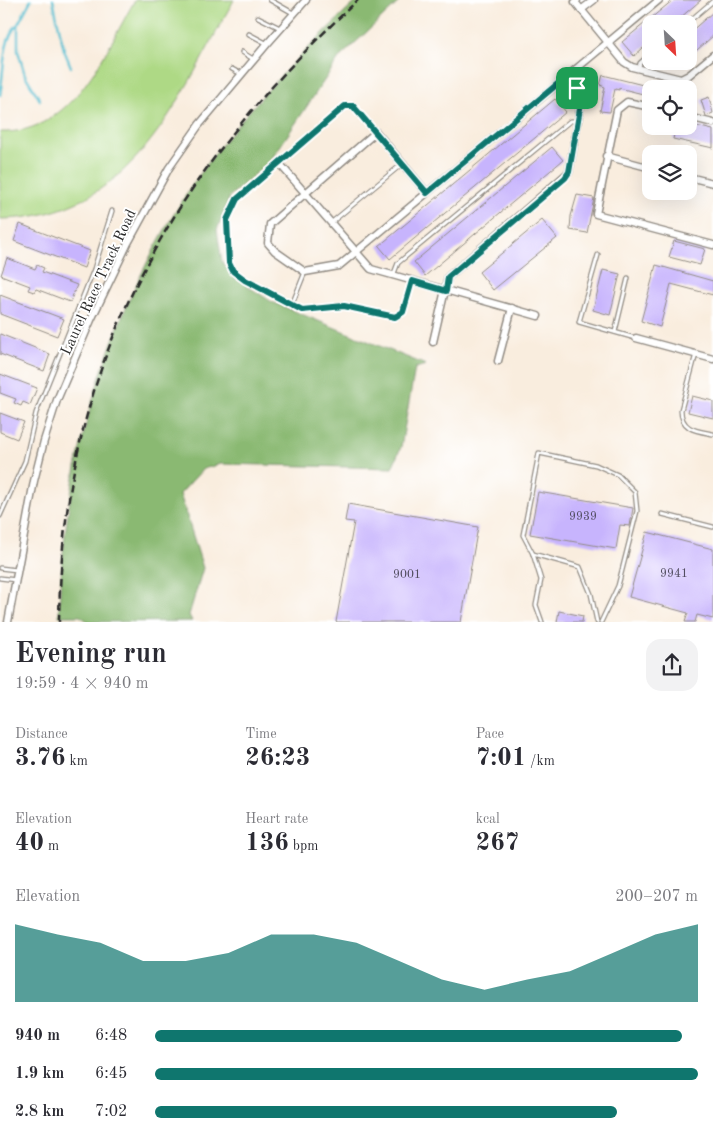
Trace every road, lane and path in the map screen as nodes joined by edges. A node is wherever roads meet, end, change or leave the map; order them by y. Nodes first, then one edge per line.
1 (270, 0) edge
2 (306, 0) edge
3 (594, 0) edge
4 (659, 0) edge
5 (576, 1) edge
6 (713, 1) edge
7 (582, 10) junction
8 (294, 13) junction
9 (697, 15) edge
10 (258, 17) dead end
11 (280, 28) junction
12 (249, 34) dead end
13 (608, 43) junction
14 (267, 44) junction
15 (242, 52) dead end
16 (713, 55) edge
17 (254, 59) junction
18 (642, 61) edge
19 (232, 69) dead end
20 (638, 69) junction
21 (241, 74) junction
22 (567, 76) junction
23 (642, 105) edge
24 (697, 119) edge
25 (578, 122) junction
26 (713, 123) edge
27 (376, 132) junction
28 (606, 156) junction
29 (279, 163) junction
30 (403, 164) junction
31 (642, 166) edge
32 (697, 179) edge
33 (713, 183) edge
34 (427, 193) junction
35 (305, 194) junction
36 (112, 211) dead end
37 (330, 224) junction
38 (713, 245) edge
39 (355, 253) junction
40 (598, 255) dead end
41 (305, 272) junction
42 (393, 276) junction
43 (628, 278) dead end
44 (412, 281) junction
45 (446, 291) junction
46 (291, 307) junction
47 (512, 308) junction
48 (538, 316) dead end
49 (615, 332) junction
50 (636, 338) joint
51 (433, 342) dead end
52 (696, 353) junction
53 (713, 359) edge
54 (498, 361) dead end
55 (713, 434) edge
56 (662, 514) dead end
57 (0, 516) edge
58 (713, 527) edge
59 (533, 554) junction
60 (0, 568) edge
61 (18, 570) junction
62 (0, 578) edge
63 (16, 580) junction
64 (8, 622) edge
65 (542, 622) edge
66 (599, 622) edge

1 - 8 lane
2 - 8 street, Laurel Race Track Road
3 - 7 street
4 - 13 street
5 - 7 street
6 - 9 lane
7 - 13 street
8 - 11 street, Laurel Race Track Road
10 - 11 lane
11 - 14 street, Laurel Race Track Road
12 - 14 lane
13 - 20 street
13 - 22 street
14 - 17 street, Laurel Race Track Road
15 - 17 lane
16 - 20 street
17 - 21 street, Laurel Race Track Road
18 - 20 lane
19 - 21 lane
21 - 61 street, Laurel Race Track Road
22 - 25 street
22 - 34 street
23 - 28 street
24 - 26 street
25 - 42 lane
25 - 45 street
27 - 29 lane
27 - 30 street
27 - 35 street
28 - 31 street
28 - 38 street
29 - 35 street
29 - 46 lane
30 - 34 street
30 - 37 lane
32 - 33 street
34 - 39 street
35 - 37 street
35 - 41 street
36 - 57 lane
37 - 39 street
39 - 41 street
39 - 42 street
40 - 49 lane
41 - 46 lane
42 - 44 street
43 - 49 lane
44 - 45 street
44 - 46 lane
45 - 47 street
45 - 51 street
47 - 48 street
47 - 54 street
49 - 50 lane
50 - 52 street
52 - 53 street
52 - 55 lane
56 - 58 lane
59 - 65 lane
59 - 66 lane
59 - 66 lane
60 - 61 lane
61 - 63 street, Laurel Race Track Road
62 - 63 lane
63 - 64 street, Laurel Race Track Road

